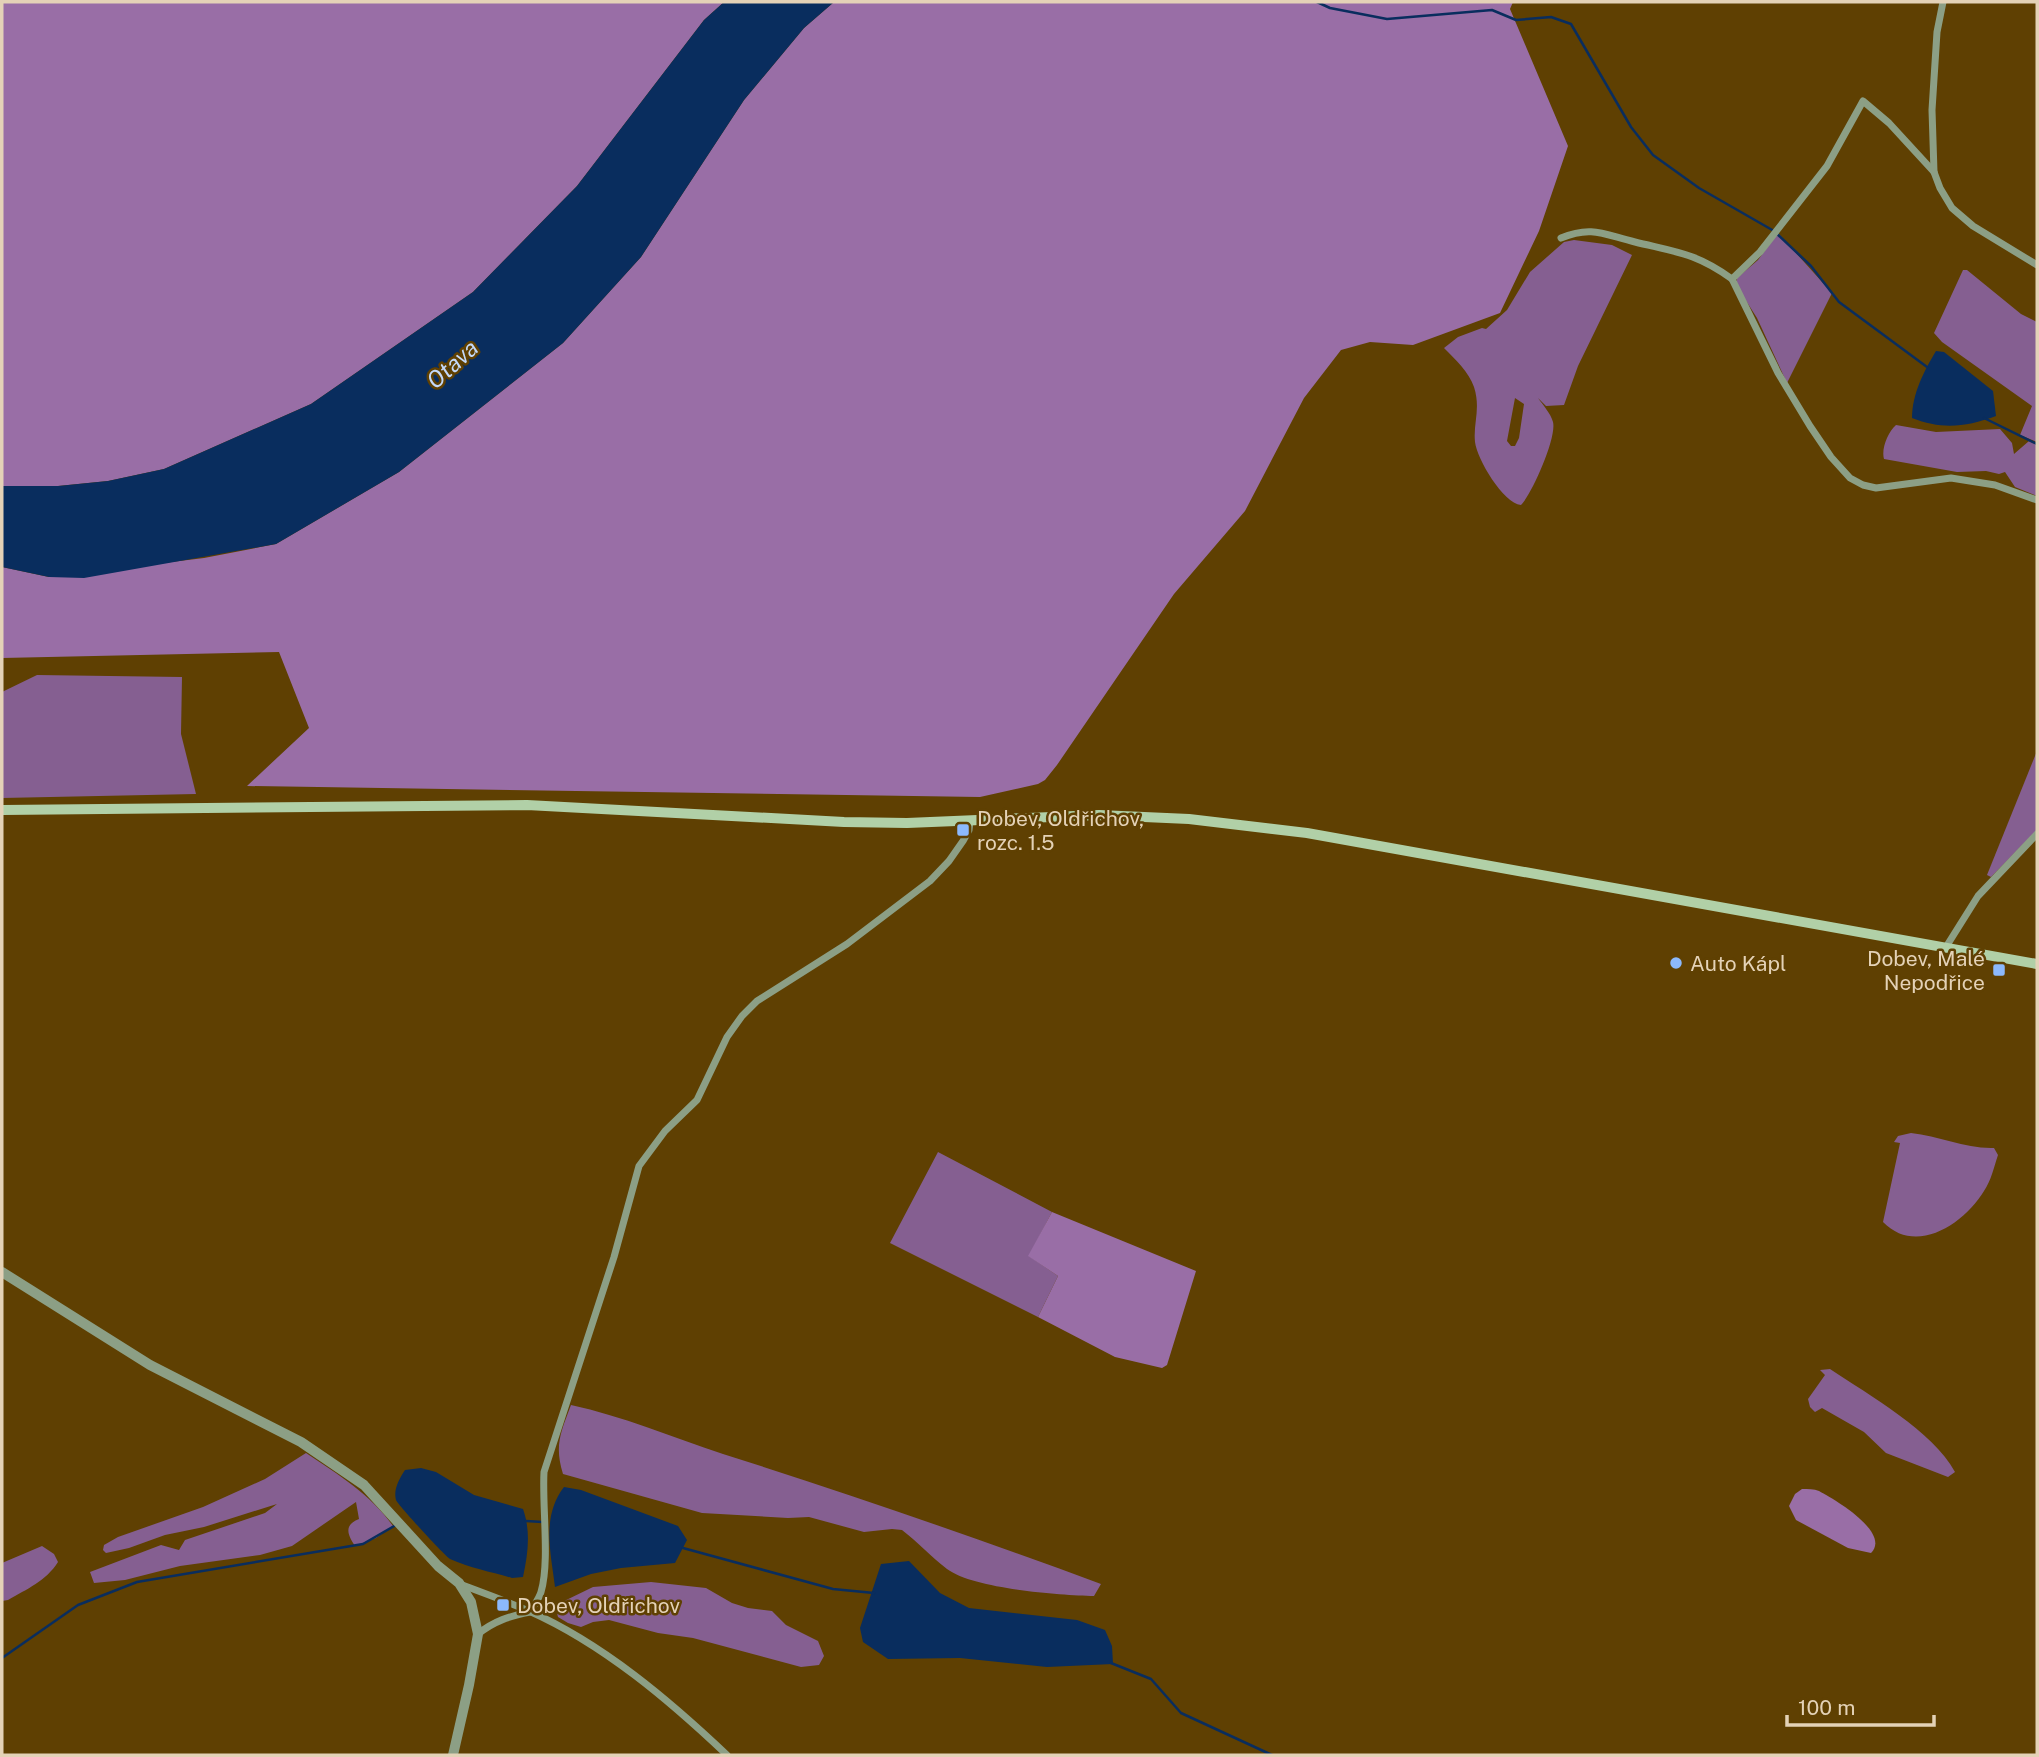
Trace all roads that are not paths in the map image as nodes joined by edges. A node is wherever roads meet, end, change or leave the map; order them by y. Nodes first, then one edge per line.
1 (1943, 2) edge
2 (1934, 172) junction
3 (1561, 238) dead end
4 (2037, 265) edge
5 (1732, 279) junction
6 (2037, 500) edge
7 (2, 810) edge
8 (970, 821) junction
9 (2037, 834) edge
10 (1946, 947) junction
11 (2037, 964) edge
12 (2, 1272) edge
13 (459, 1583) junction
14 (530, 1612) junction
15 (478, 1634) junction
16 (453, 1755) edge
17 (727, 1755) edge

1 - 2 street
2 - 4 street
2 - 5 street
3 - 5 street
5 - 6 street
7 - 8 main road
8 - 10 main road
8 - 14 street
9 - 10 street
10 - 11 main road
12 - 13 street
13 - 14 street
13 - 15 street
14 - 15 street
14 - 17 street
15 - 16 street

